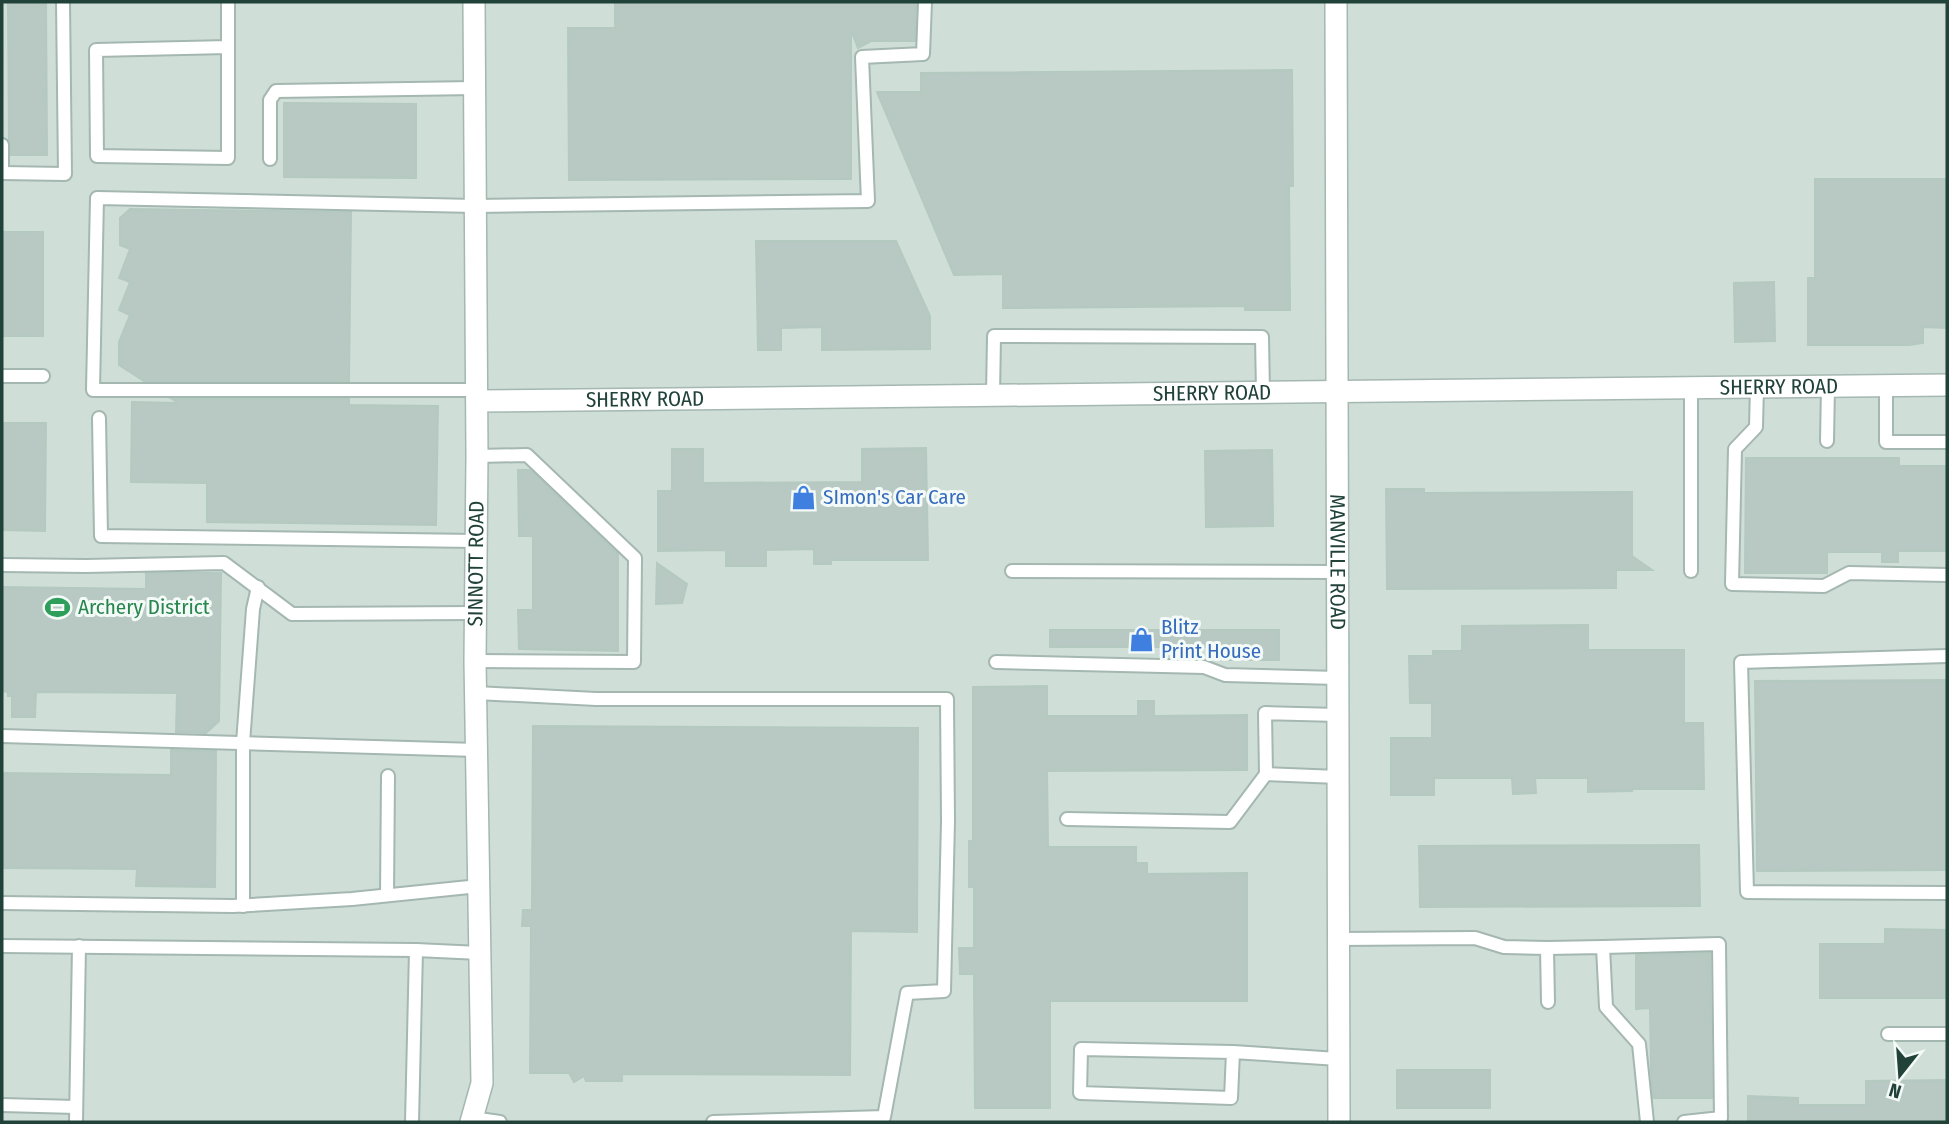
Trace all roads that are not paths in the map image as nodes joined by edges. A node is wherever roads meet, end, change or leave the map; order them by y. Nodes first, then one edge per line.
1 (63, 2) edge
2 (228, 2) edge
3 (474, 2) edge
4 (925, 2) edge
5 (1336, 2) edge
6 (228, 47) junction
7 (475, 88) junction
8 (2, 145) edge
9 (270, 159) dead end
10 (2, 173) edge
11 (475, 206) junction
12 (2, 376) edge
13 (43, 376) dead end
14 (1947, 385) edge
15 (1758, 386) junction
16 (1828, 386) junction
17 (1886, 386) junction
18 (1691, 387) junction
19 (1336, 392) junction
20 (1263, 393) junction
21 (477, 396) junction
22 (993, 396) junction
23 (99, 418) dead end
24 (1826, 441) dead end
25 (1947, 442) edge
26 (477, 456) junction
27 (476, 541) junction
28 (2, 565) edge
29 (1012, 571) dead end
30 (1691, 571) dead end
31 (1338, 572) junction
32 (1947, 575) edge
33 (258, 587) junction
34 (475, 613) junction
35 (1947, 656) edge
36 (475, 661) junction
37 (996, 662) dead end
38 (1338, 678) junction
39 (476, 693) junction
40 (1338, 715) junction
41 (2, 736) edge
42 (243, 743) junction
43 (477, 750) junction
44 (1266, 774) junction
45 (388, 776) dead end
46 (1338, 777) junction
47 (1067, 819) dead end
48 (479, 886) junction
49 (1947, 893) edge
50 (387, 895) junction
51 (2, 903) edge
52 (243, 906) junction
53 (1338, 939) junction
54 (2, 946) edge
55 (79, 946) junction
56 (1603, 947) junction
57 (1547, 948) junction
58 (416, 950) junction
59 (480, 953) junction
60 (1548, 1002) dead end
61 (1888, 1034) dead end
62 (1947, 1034) edge
63 (1233, 1052) junction
64 (1338, 1059) junction
65 (2, 1105) edge
66 (76, 1107) junction
67 (471, 1120) edge
68 (76, 1122) edge
69 (412, 1122) edge
70 (500, 1122) edge
71 (713, 1122) edge
72 (1339, 1122) edge
73 (1647, 1122) edge
74 (1684, 1122) edge

1 - 10 lane
2 - 6 lane
3 - 7 street, SINNOTT ROAD
4 - 11 lane
5 - 19 street, MANVILLE ROAD
6 - 6 lane
7 - 9 lane
7 - 11 street, SINNOTT ROAD
8 - 10 lane
11 - 21 street, SINNOTT ROAD
11 - 21 lane
12 - 13 lane
14 - 17 street, SHERRY ROAD
15 - 16 street, SHERRY ROAD
15 - 18 street, SHERRY ROAD
15 - 32 lane
16 - 17 street, SHERRY ROAD
16 - 24 lane
17 - 25 lane
18 - 19 street, SHERRY ROAD
18 - 30 lane
19 - 20 street, SHERRY ROAD
19 - 31 street, MANVILLE ROAD
20 - 22 street, SHERRY ROAD
20 - 22 lane
21 - 22 street, SHERRY ROAD
21 - 26 street, SINNOTT ROAD
23 - 27 lane
26 - 27 street, SINNOTT ROAD
26 - 36 lane
27 - 34 street, SINNOTT ROAD
28 - 33 lane
29 - 31 lane
31 - 38 street, MANVILLE ROAD
33 - 34 lane
33 - 42 lane
34 - 36 street, SINNOTT ROAD
35 - 49 lane
36 - 39 street, SINNOTT ROAD
37 - 38 lane
38 - 40 street, MANVILLE ROAD
39 - 43 street, SINNOTT ROAD
39 - 71 lane
40 - 44 lane
40 - 46 street, MANVILLE ROAD
41 - 42 lane
42 - 43 lane
42 - 52 lane
43 - 48 street, SINNOTT ROAD
44 - 46 lane
44 - 47 lane
45 - 50 lane
46 - 53 street, MANVILLE ROAD
48 - 50 lane
48 - 59 street, SINNOTT ROAD
50 - 52 lane
51 - 52 lane
53 - 57 lane
53 - 64 street, MANVILLE ROAD
54 - 55 lane
55 - 58 lane
55 - 66 lane
56 - 57 lane
56 - 73 lane
56 - 74 lane
57 - 60 lane
58 - 59 lane
58 - 69 lane
59 - 67 street, SINNOTT ROAD
61 - 62 lane
63 - 63 lane
63 - 64 lane
64 - 72 street, MANVILLE ROAD
65 - 66 lane
66 - 68 lane
67 - 70 lane

